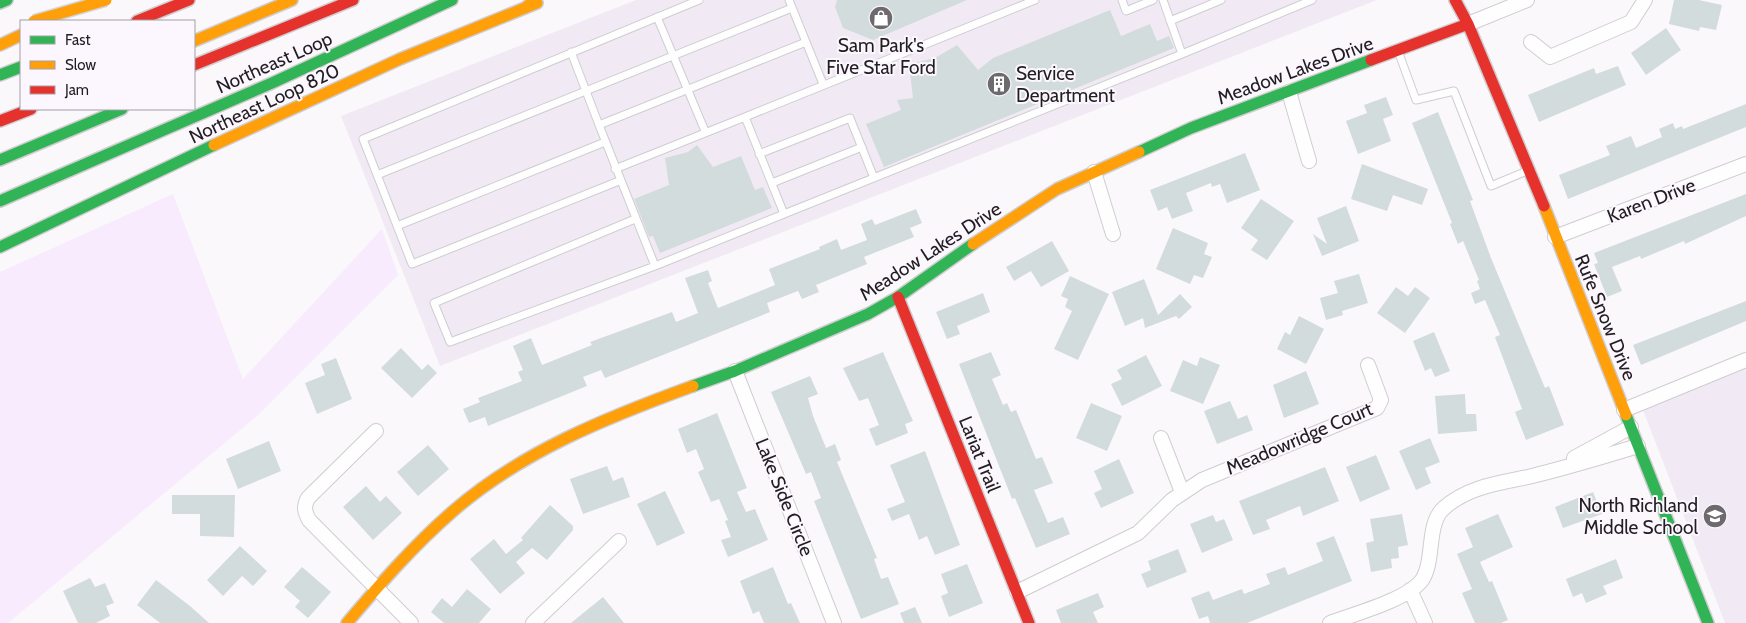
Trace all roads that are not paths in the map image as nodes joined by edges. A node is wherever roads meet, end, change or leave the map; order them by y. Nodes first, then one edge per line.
1 (7, 0) edge
2 (95, 0) edge
3 (106, 0) edge
4 (189, 0) edge
5 (292, 0) edge
6 (353, 0) edge
7 (452, 0) edge
8 (535, 0) edge
9 (546, 0) edge
10 (699, 0) edge
11 (789, 0) edge
12 (1035, 0) edge
13 (1122, 0) edge
14 (1153, 0) edge
15 (1162, 0) edge
16 (1221, 0) edge
17 (1312, 0) edge
18 (1455, 0) edge
19 (1463, 0) edge
20 (1527, 0) edge
21 (1644, 0) edge
22 (0, 3) edge
23 (525, 8) junction
24 (792, 8) junction
25 (657, 17) junction
26 (37, 20) edge
27 (52, 20) edge
28 (139, 20) edge
29 (1170, 21) junction
30 (1468, 24) junction
31 (20, 25) edge
32 (0, 31) edge
33 (20, 35) edge
34 (195, 41) edge
35 (806, 42) junction
36 (1531, 42) dead end
37 (0, 45) edge
38 (1397, 51) junction
39 (571, 52) junction
40 (1182, 54) junction
41 (674, 56) junction
42 (199, 63) edge
43 (20, 67) edge
44 (0, 75) edge
45 (823, 84) junction
46 (688, 89) junction
47 (585, 91) junction
48 (1289, 92) junction
49 (28, 110) edge
50 (120, 110) edge
51 (745, 117) junction
52 (0, 122) edge
53 (599, 125) junction
54 (705, 131) junction
55 (605, 142) junction
56 (862, 147) junction
57 (760, 154) junction
58 (0, 160) edge
59 (1309, 161) dead end
60 (1746, 164) edge
61 (615, 169) junction
62 (1530, 170) junction
63 (1094, 172) junction
64 (377, 175) junction
65 (874, 178) junction
66 (619, 180) junction
67 (772, 184) junction
68 (0, 201) edge
69 (784, 214) junction
70 (635, 219) junction
71 (397, 226) junction
72 (1113, 234) dead end
73 (1555, 237) junction
74 (0, 247) edge
75 (655, 266) junction
76 (898, 297) junction
77 (1746, 360) edge
78 (1368, 365) dead end
79 (735, 371) junction
80 (1624, 410) junction
81 (1630, 427) junction
82 (376, 431) dead end
83 (1161, 438) dead end
84 (1638, 446) junction
85 (1552, 470) junction
86 (1182, 492) junction
87 (619, 541) dead end
88 (375, 588) junction
89 (1410, 590) junction
90 (1017, 592) junction
91 (348, 623) edge
92 (411, 623) edge
93 (533, 623) edge
94 (834, 623) edge
95 (1029, 623) edge
96 (1330, 623) edge
97 (1425, 623) edge
98 (1708, 623) edge

1 - 22 main road
2 - 27 main road
3 - 26 main road, bridge
4 - 28 main road
5 - 34 main road
6 - 42 main road
7 - 68 main road, Northeast Loop
8 - 23 main road
9 - 23 main road, Northeast Loop 820
10 - 25 lane
11 - 24 lane
12 - 45 lane
13 - 14 lane
15 - 29 lane
16 - 29 lane
17 - 40 lane
18 - 30 main road, Rufe Snow Drive
19 - 30 main road, Rufe Snow Drive
20 - 30 street
21 - 36 street
23 - 74 main road, Northeast Loop 820
24 - 35 lane
24 - 41 lane
25 - 39 lane
25 - 41 lane
29 - 40 lane
30 - 38 main road, Meadow Lakes Drive
30 - 62 main road, Rufe Snow Drive
31 - 32 main road
33 - 37 main road
35 - 45 lane
35 - 46 lane
38 - 48 main road, Meadow Lakes Drive
38 - 62 lane
39 - 47 lane
39 - 64 lane
40 - 65 lane
41 - 46 lane
41 - 47 lane
43 - 44 main road
45 - 51 lane
46 - 53 lane
46 - 54 lane
47 - 53 lane
47 - 64 lane
48 - 59 street
48 - 63 main road, Meadow Lakes Drive
49 - 52 main road
50 - 58 main road
51 - 54 lane
51 - 57 lane
53 - 55 lane
54 - 61 lane
55 - 61 lane
55 - 71 lane
56 - 57 lane
56 - 65 lane
56 - 67 lane
57 - 67 lane
60 - 73 street, Karen Drive
61 - 66 lane
62 - 73 main road, Rufe Snow Drive
63 - 72 street
63 - 76 main road, Meadow Lakes Drive
64 - 71 lane
65 - 69 lane
66 - 70 lane
66 - 71 lane
67 - 69 lane
69 - 75 lane
70 - 75 lane
70 - 75 lane
73 - 80 main road, Rufe Snow Drive
76 - 79 main road, Meadow Lakes Drive
76 - 90 main road, Lariat Trail
77 - 80 street
78 - 86 street, Meadowridge Court
79 - 88 main road, Meadow Lakes Drive
79 - 94 street, Lake Side Circle
80 - 81 main road, Rufe Snow Drive
81 - 84 main road, Rufe Snow Drive
81 - 85 street
82 - 88 street
83 - 86 street
84 - 85 street
84 - 98 main road, Rufe Snow Drive
85 - 89 street
86 - 90 street, Meadowridge Court
87 - 93 street
88 - 91 main road, Meadow Lakes Drive
88 - 92 street
89 - 96 street
89 - 97 street
90 - 95 main road, Lariat Trail

